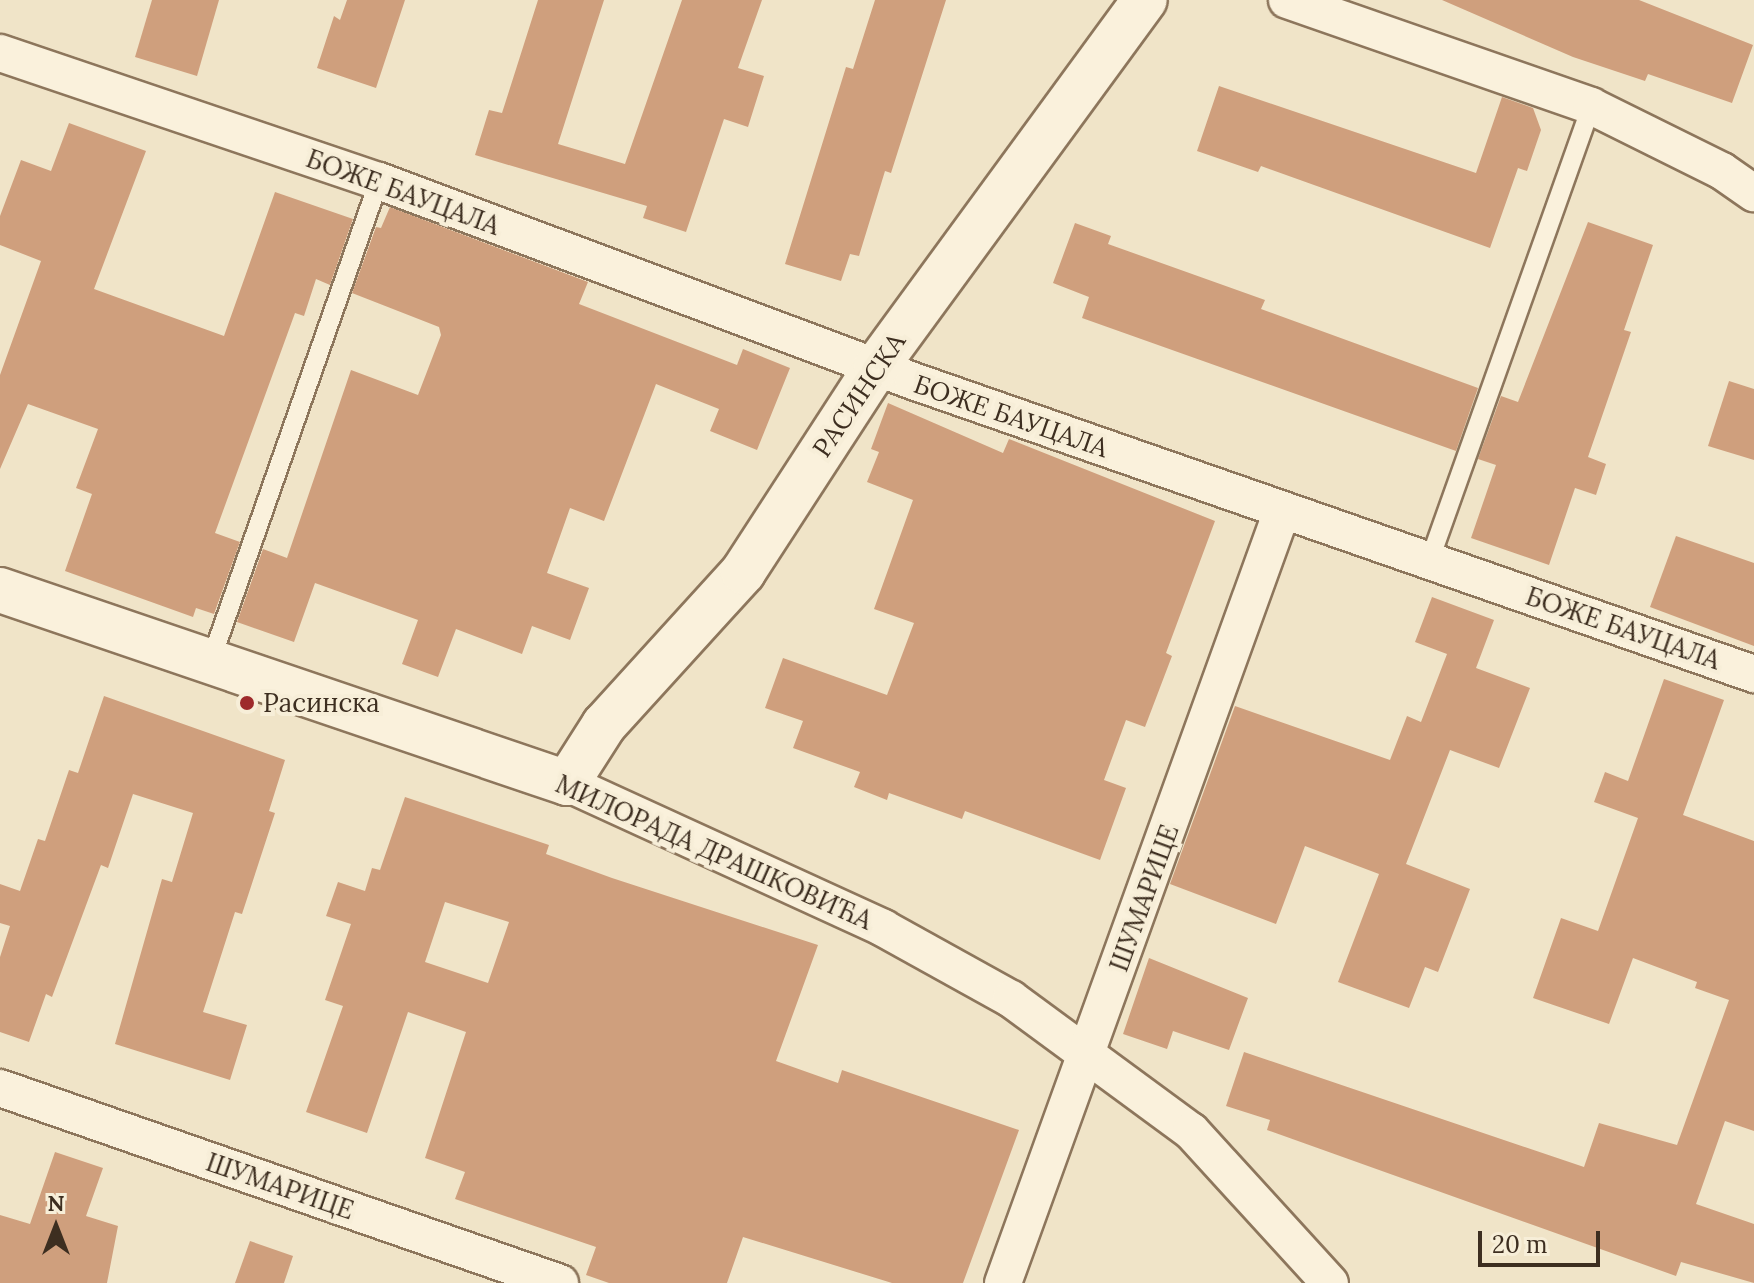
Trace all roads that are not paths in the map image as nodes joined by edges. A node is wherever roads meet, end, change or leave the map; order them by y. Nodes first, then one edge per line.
1 (1145, 0) edge
2 (1287, 0) edge
3 (0, 53) edge
4 (1591, 106) junction
5 (379, 181) junction
6 (1754, 193) edge
7 (876, 367) junction
8 (1282, 511) junction
9 (1429, 562) junction
10 (0, 590) edge
11 (210, 663) junction
12 (1754, 674) edge
13 (567, 783) junction
14 (1087, 1053) junction
15 (0, 1088) edge
16 (560, 1283) edge
17 (1003, 1283) edge
18 (1330, 1283) edge

1 - 7 street, РАСИНСКА
2 - 4 street
3 - 5 street, БОЖЕ БАУЦАЛА
4 - 6 street
4 - 9 lane
5 - 7 street, БОЖЕ БАУЦАЛА
5 - 11 lane
7 - 8 street, БОЖЕ БАУЦАЛА
7 - 13 street, РАСИНСКА
8 - 9 street, БОЖЕ БАУЦАЛА
8 - 14 street, ШУМАРИЦЕ
9 - 12 street, БОЖЕ БАУЦАЛА
10 - 11 street, МИЛОРАДА ДРАШКОВИЋА
11 - 13 street, МИЛОРАДА ДРАШКОВИЋА
13 - 14 street, МИЛОРАДА ДРАШКОВИЋА
14 - 17 street, ШУМАРИЦЕ
14 - 18 street, МИЛОРАДА ДРАШКОВИЋА
15 - 16 street, ШУМАРИЦЕ

